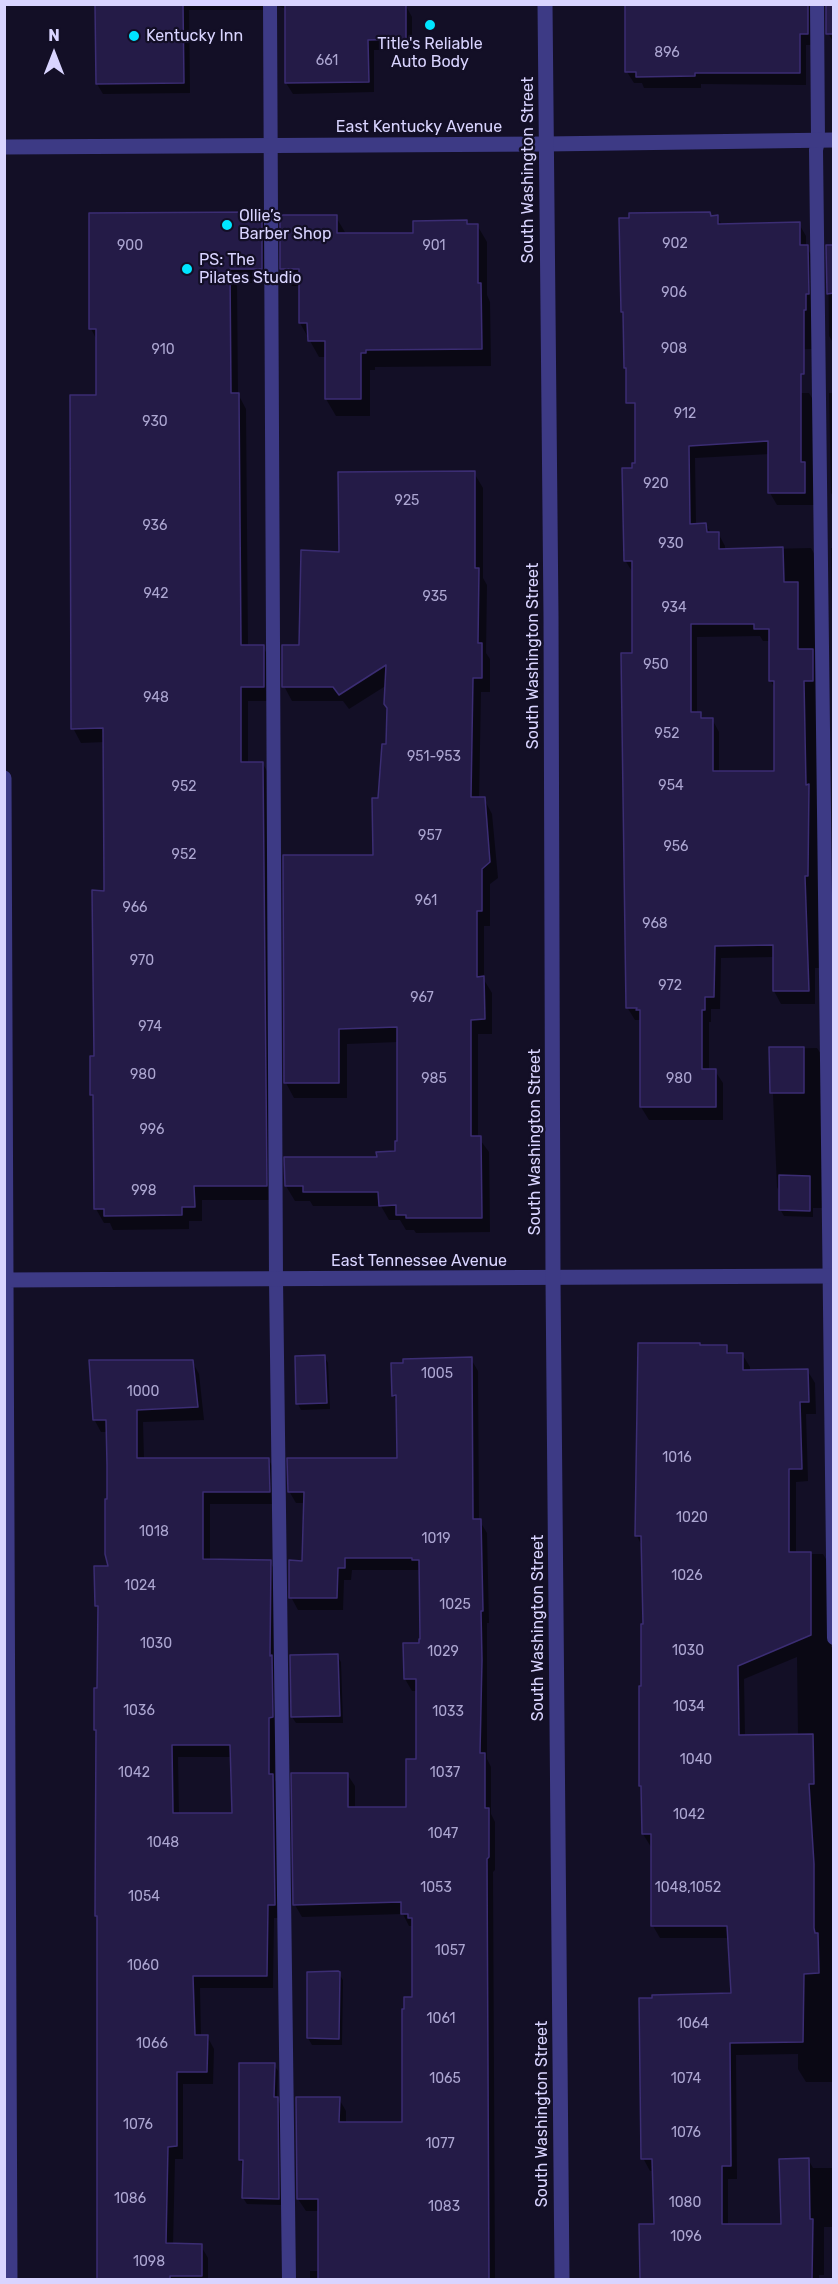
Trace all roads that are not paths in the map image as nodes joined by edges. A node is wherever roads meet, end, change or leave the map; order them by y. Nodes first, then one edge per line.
1 (270, 4) edge
2 (545, 4) edge
3 (817, 4) edge
4 (826, 140) edge
5 (546, 144) junction
6 (271, 146) junction
7 (4, 147) edge
8 (4, 778) edge
9 (832, 1276) edge
10 (276, 1278) junction
11 (553, 1278) junction
12 (5, 1280) edge
13 (834, 1638) edge
14 (10, 2280) edge
15 (289, 2280) edge
16 (562, 2280) edge

1 - 6 lane
2 - 5 street, South Washington Street
3 - 4 lane
4 - 5 street, East Kentucky Avenue
4 - 9 lane
5 - 6 street, East Kentucky Avenue
5 - 11 street, South Washington Street
6 - 7 street, East Kentucky Avenue
6 - 10 lane
8 - 12 street
9 - 11 street, East Tennessee Avenue
9 - 13 lane
10 - 11 street, East Tennessee Avenue
10 - 12 street, East Tennessee Avenue
10 - 15 lane
11 - 16 street, South Washington Street
12 - 14 street

